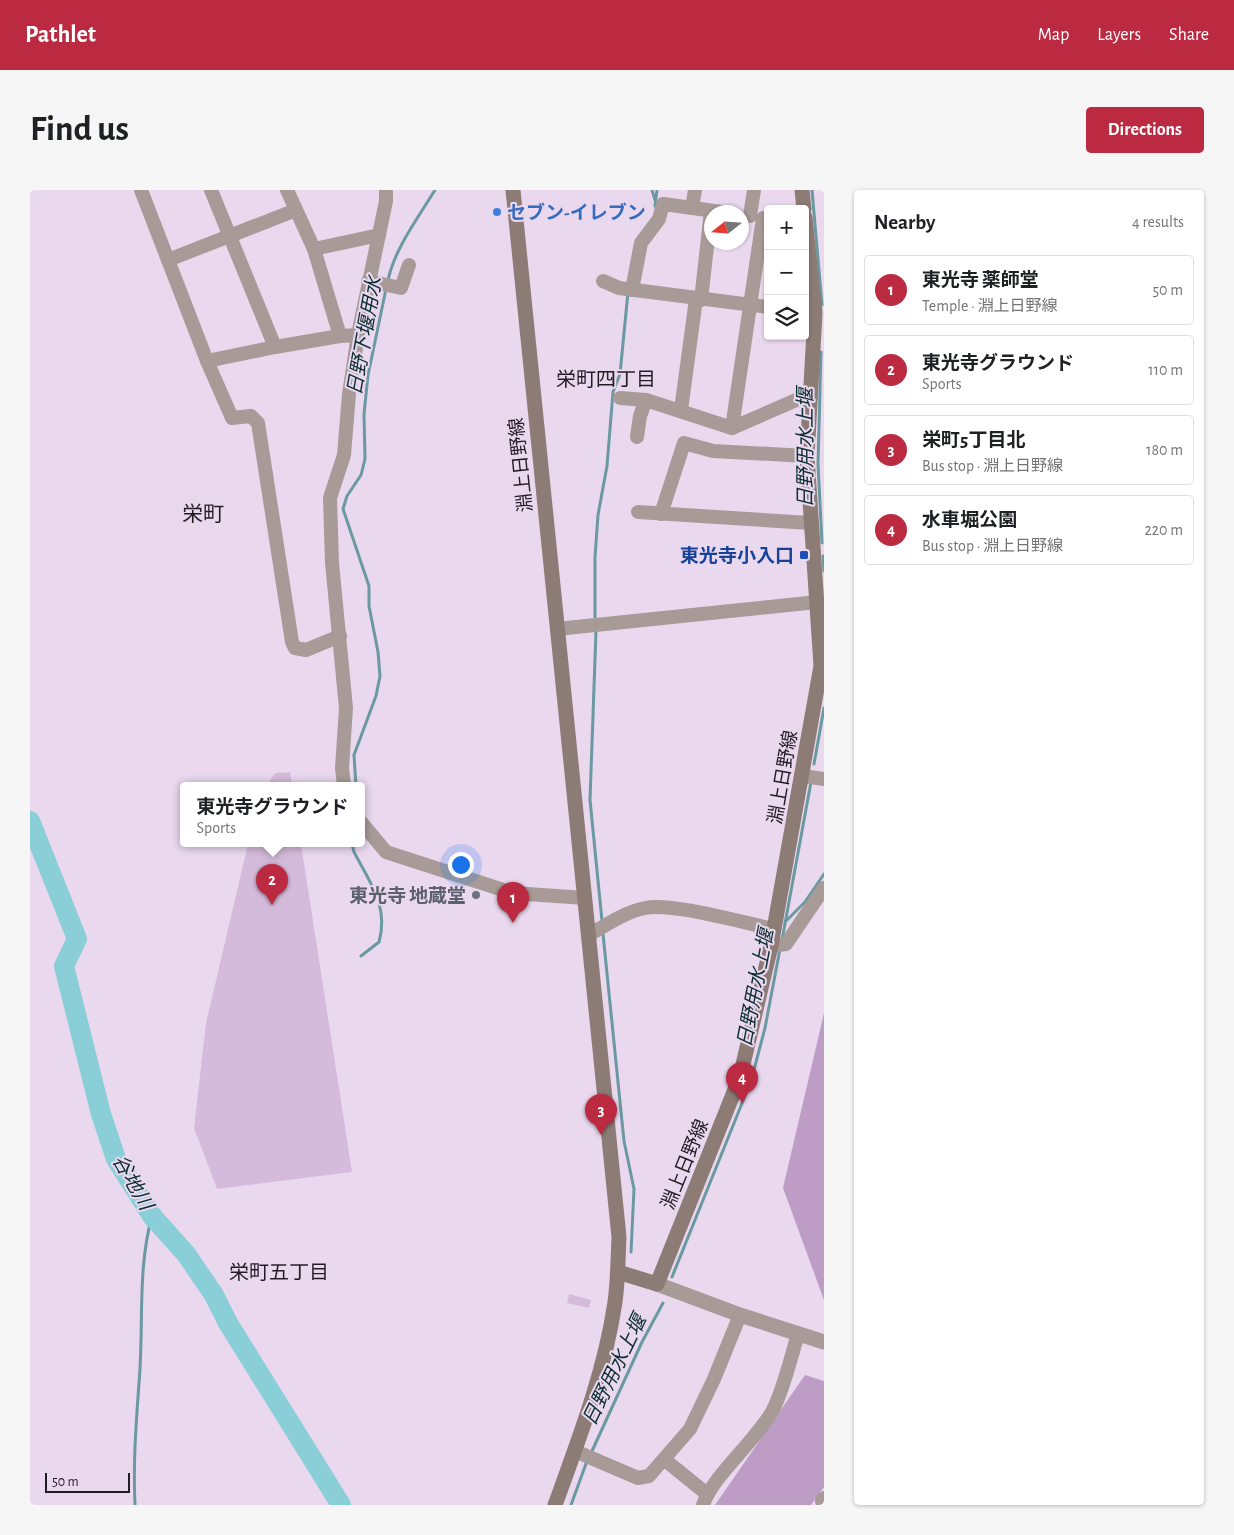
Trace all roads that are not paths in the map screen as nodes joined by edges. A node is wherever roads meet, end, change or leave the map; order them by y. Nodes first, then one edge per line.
1 (141, 190) edge
2 (211, 190) edge
3 (287, 190) edge
4 (386, 190) edge
5 (513, 190) edge
6 (695, 190) edge
7 (754, 190) edge
8 (802, 190) edge
9 (804, 205) edge
10 (692, 208) junction
11 (296, 210) junction
12 (704, 210) edge
13 (755, 217) edge
14 (379, 235) junction
15 (231, 237) junction
16 (314, 249) junction
17 (709, 250) edge
18 (809, 250) edge
19 (168, 260) junction
20 (409, 265) dead end
21 (368, 281) junction
22 (602, 281) dead end
23 (632, 290) junction
24 (698, 299) junction
25 (750, 305) junction
26 (764, 307) edge
27 (815, 319) edge
28 (358, 335) junction
29 (340, 336) junction
30 (275, 347) junction
31 (206, 361) junction
32 (810, 394) junction
33 (620, 398) dead end
34 (646, 400) junction
35 (681, 410) junction
36 (732, 428) junction
37 (637, 437) dead end
38 (807, 456) junction
39 (638, 512) dead end
40 (661, 514) junction
41 (810, 523) junction
42 (818, 550) edge
43 (817, 602) junction
44 (557, 629) junction
45 (340, 636) junction
46 (803, 776) junction
47 (824, 779) edge
48 (344, 782) edge
49 (365, 827) edge
50 (824, 888) edge
51 (585, 898) junction
52 (774, 929) junction
53 (589, 934) junction
54 (771, 946) junction
55 (618, 1272) junction
56 (657, 1284) junction
57 (740, 1315) junction
58 (798, 1334) junction
59 (824, 1342) edge
60 (575, 1451) junction
61 (665, 1460) junction
62 (824, 1498) edge
63 (705, 1499) edge
64 (824, 1504) edge
65 (555, 1505) edge

1 - 19 street
2 - 15 street
3 - 11 street
4 - 14 street
5 - 44 main road, 淵上日野線
6 - 10 street
7 - 13 street
8 - 9 main road
10 - 12 street
10 - 23 street
11 - 15 street
11 - 16 street
13 - 25 street
14 - 16 street
14 - 21 street
15 - 19 street
15 - 30 street
16 - 29 street
17 - 24 street
18 - 27 main road, 淵上日野線
19 - 31 street
20 - 21 street
21 - 28 street
22 - 23 street
23 - 24 street
24 - 25 street
24 - 35 street
25 - 26 street
25 - 36 street
27 - 32 main road, 淵上日野線
28 - 29 street
28 - 45 street
29 - 30 street
30 - 31 street
31 - 45 street
32 - 36 street
32 - 38 main road, 淵上日野線
33 - 34 street
34 - 35 street
34 - 37 street
35 - 36 street
38 - 40 street
38 - 41 main road, 淵上日野線
39 - 40 street
40 - 41 street
41 - 42 main road, 淵上日野線
42 - 43 main road, 淵上日野線
43 - 44 street
43 - 46 main road, 淵上日野線
44 - 51 main road, 淵上日野線
45 - 48 street
46 - 47 street
46 - 52 main road, 淵上日野線
49 - 51 street
50 - 54 street
51 - 53 main road, 淵上日野線
52 - 53 street
52 - 54 main road, 淵上日野線
53 - 55 main road, 淵上日野線
54 - 56 main road, 淵上日野線
55 - 56 main road
55 - 60 main road, 淵上日野線
56 - 57 street
57 - 58 street
57 - 61 street
58 - 59 street
58 - 63 street
60 - 61 street
60 - 65 main road, 淵上日野線
61 - 63 street
62 - 64 street

